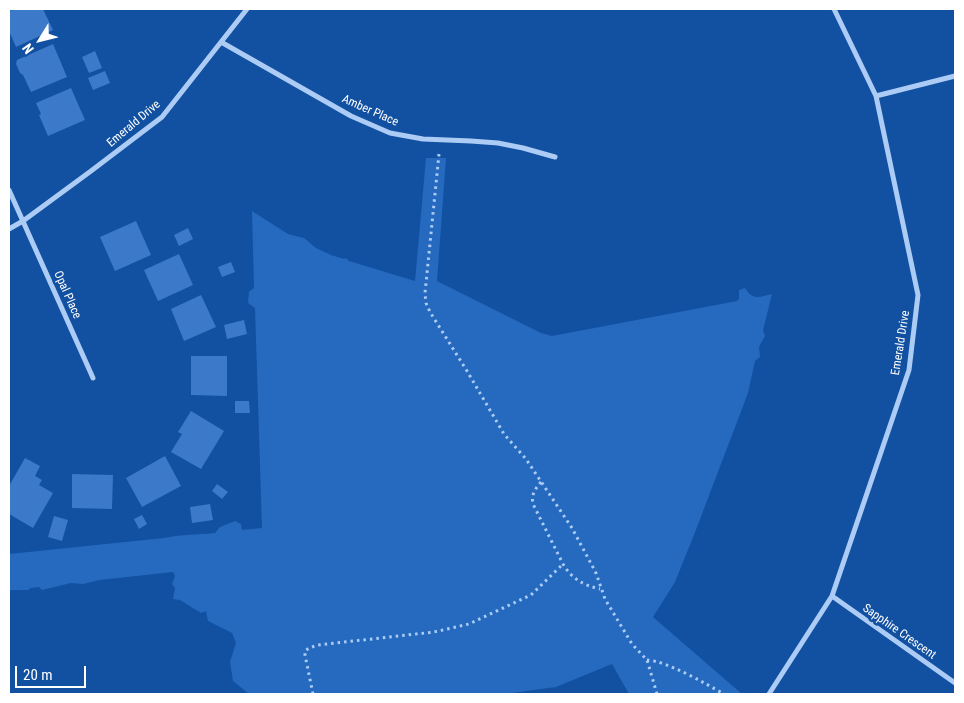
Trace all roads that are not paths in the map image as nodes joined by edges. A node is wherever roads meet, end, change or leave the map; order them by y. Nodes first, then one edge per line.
1 (247, 9) edge
2 (834, 9) edge
3 (220, 42) junction
4 (955, 76) edge
5 (876, 96) junction
6 (556, 157) dead end
7 (9, 190) edge
8 (23, 221) junction
9 (9, 229) edge
10 (93, 378) dead end
11 (832, 596) junction
12 (955, 683) edge
13 (769, 694) edge

1 - 3 street, Emerald Drive
2 - 5 street, Emerald Drive
3 - 6 street, Amber Place
3 - 8 street, Emerald Drive
4 - 5 street
5 - 11 street, Emerald Drive
7 - 8 street, Opal Place
8 - 9 street, Emerald Drive
8 - 10 street, Opal Place
11 - 12 street, Sapphire Crescent
11 - 13 street, Emerald Drive

